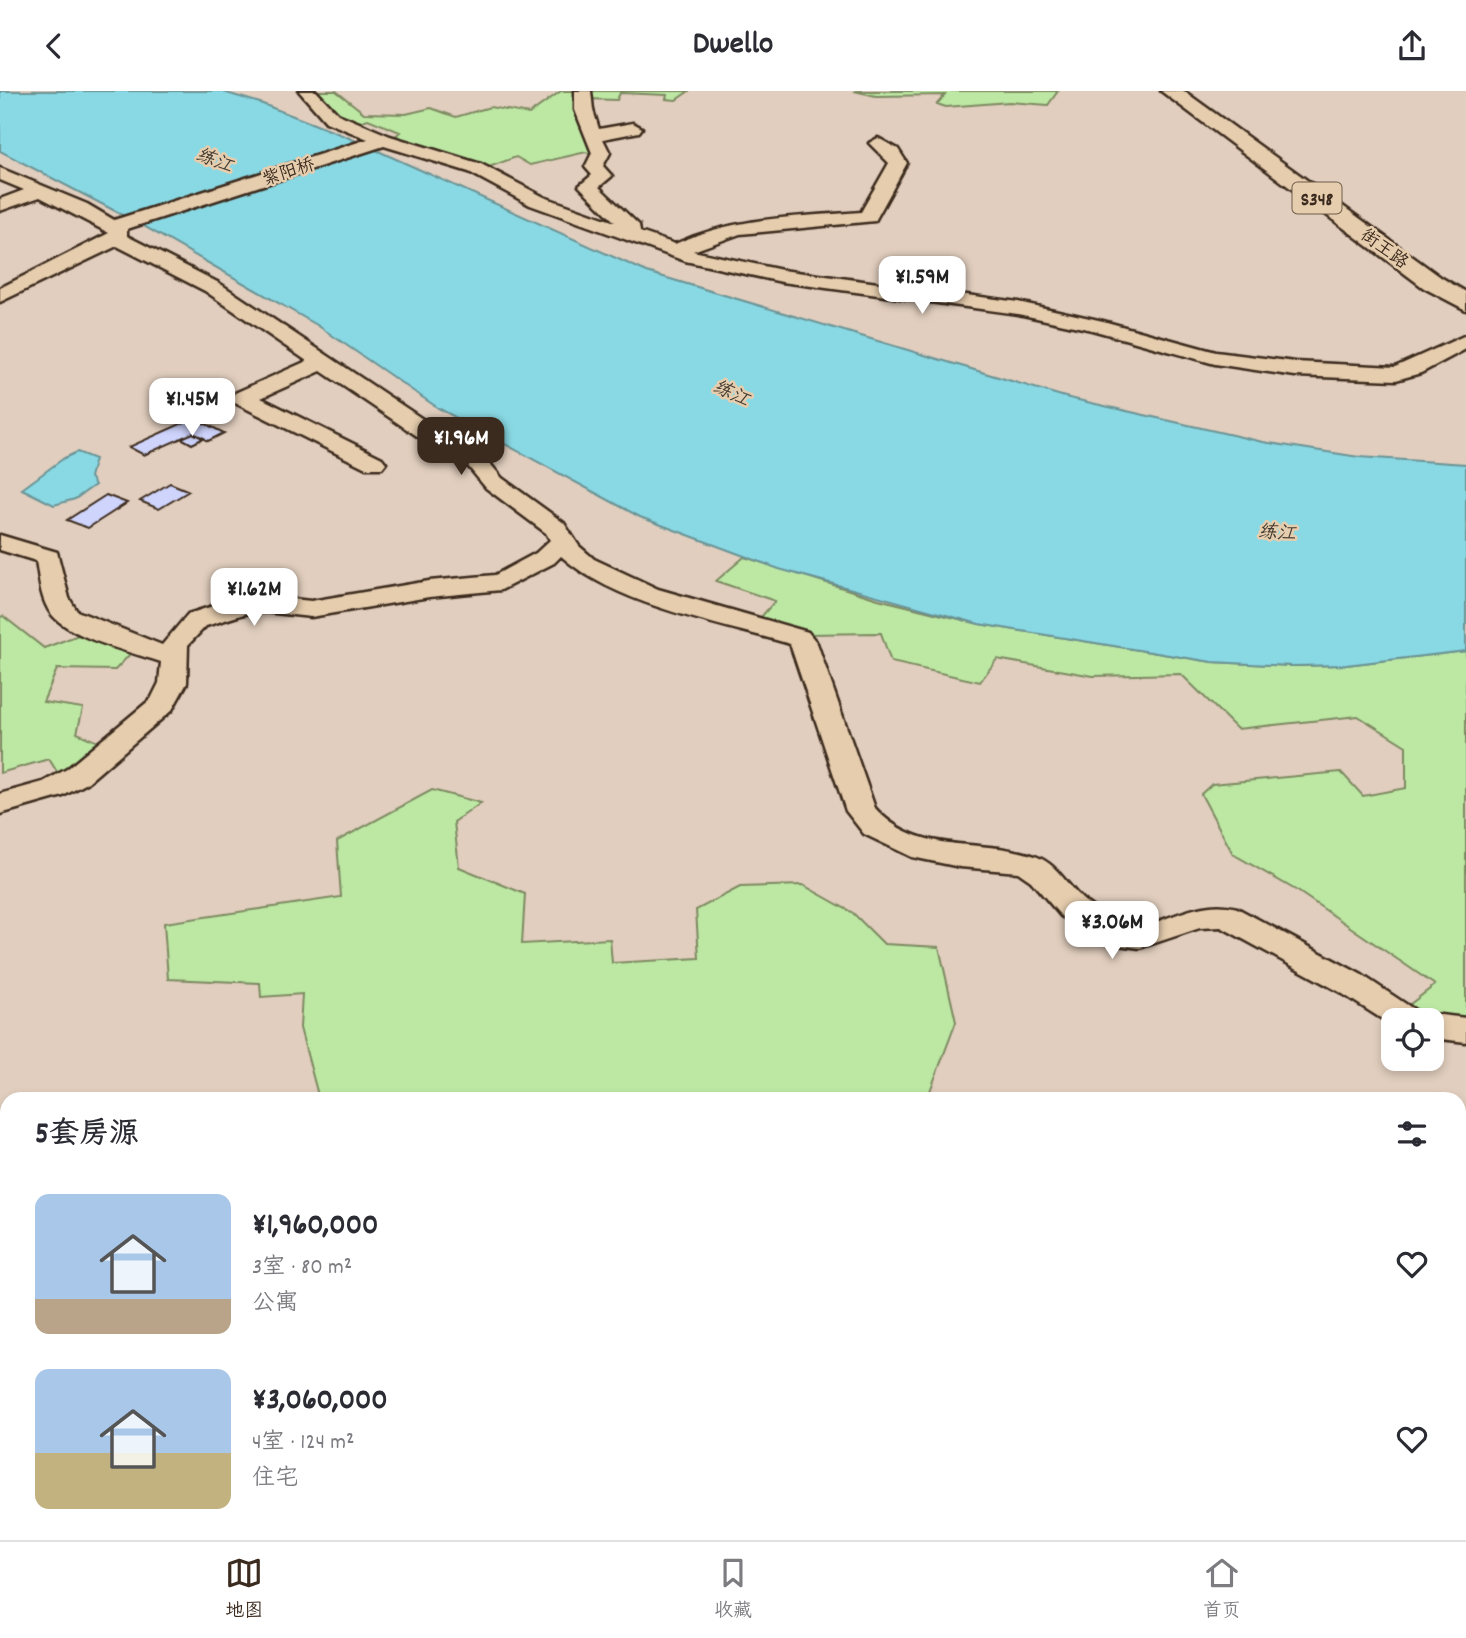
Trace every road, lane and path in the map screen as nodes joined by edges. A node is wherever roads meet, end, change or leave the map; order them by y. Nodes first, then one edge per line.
1 (292, 91) edge
2 (583, 91) edge
3 (1171, 91) edge
4 (309, 93) edge
5 (633, 128) dead end
6 (593, 136) junction
7 (384, 140) junction
8 (878, 143) dead end
9 (0, 173) edge
10 (41, 191) junction
11 (0, 205) edge
12 (115, 233) junction
13 (630, 234) junction
14 (676, 251) junction
15 (0, 296) edge
16 (1466, 302) edge
17 (1466, 341) edge
18 (325, 362) junction
19 (374, 463) dead end
20 (564, 540) junction
21 (0, 542) edge
22 (174, 658) junction
23 (0, 804) edge
24 (1387, 1008) edge
25 (1444, 1027) edge
26 (1466, 1030) edge

1 - 4 street
2 - 6 street
3 - 16 main road, 街王路 / S348
4 - 7 street
5 - 6 street
6 - 13 street
7 - 12 street, 紫阳桥
7 - 13 street
8 - 14 street
9 - 10 street
10 - 11 street
10 - 12 street
12 - 15 street, 紫阳桥
12 - 18 street
13 - 14 street
14 - 17 street
18 - 19 street
18 - 20 street
20 - 22 street
20 - 24 street
21 - 22 street
22 - 23 street
25 - 26 street

